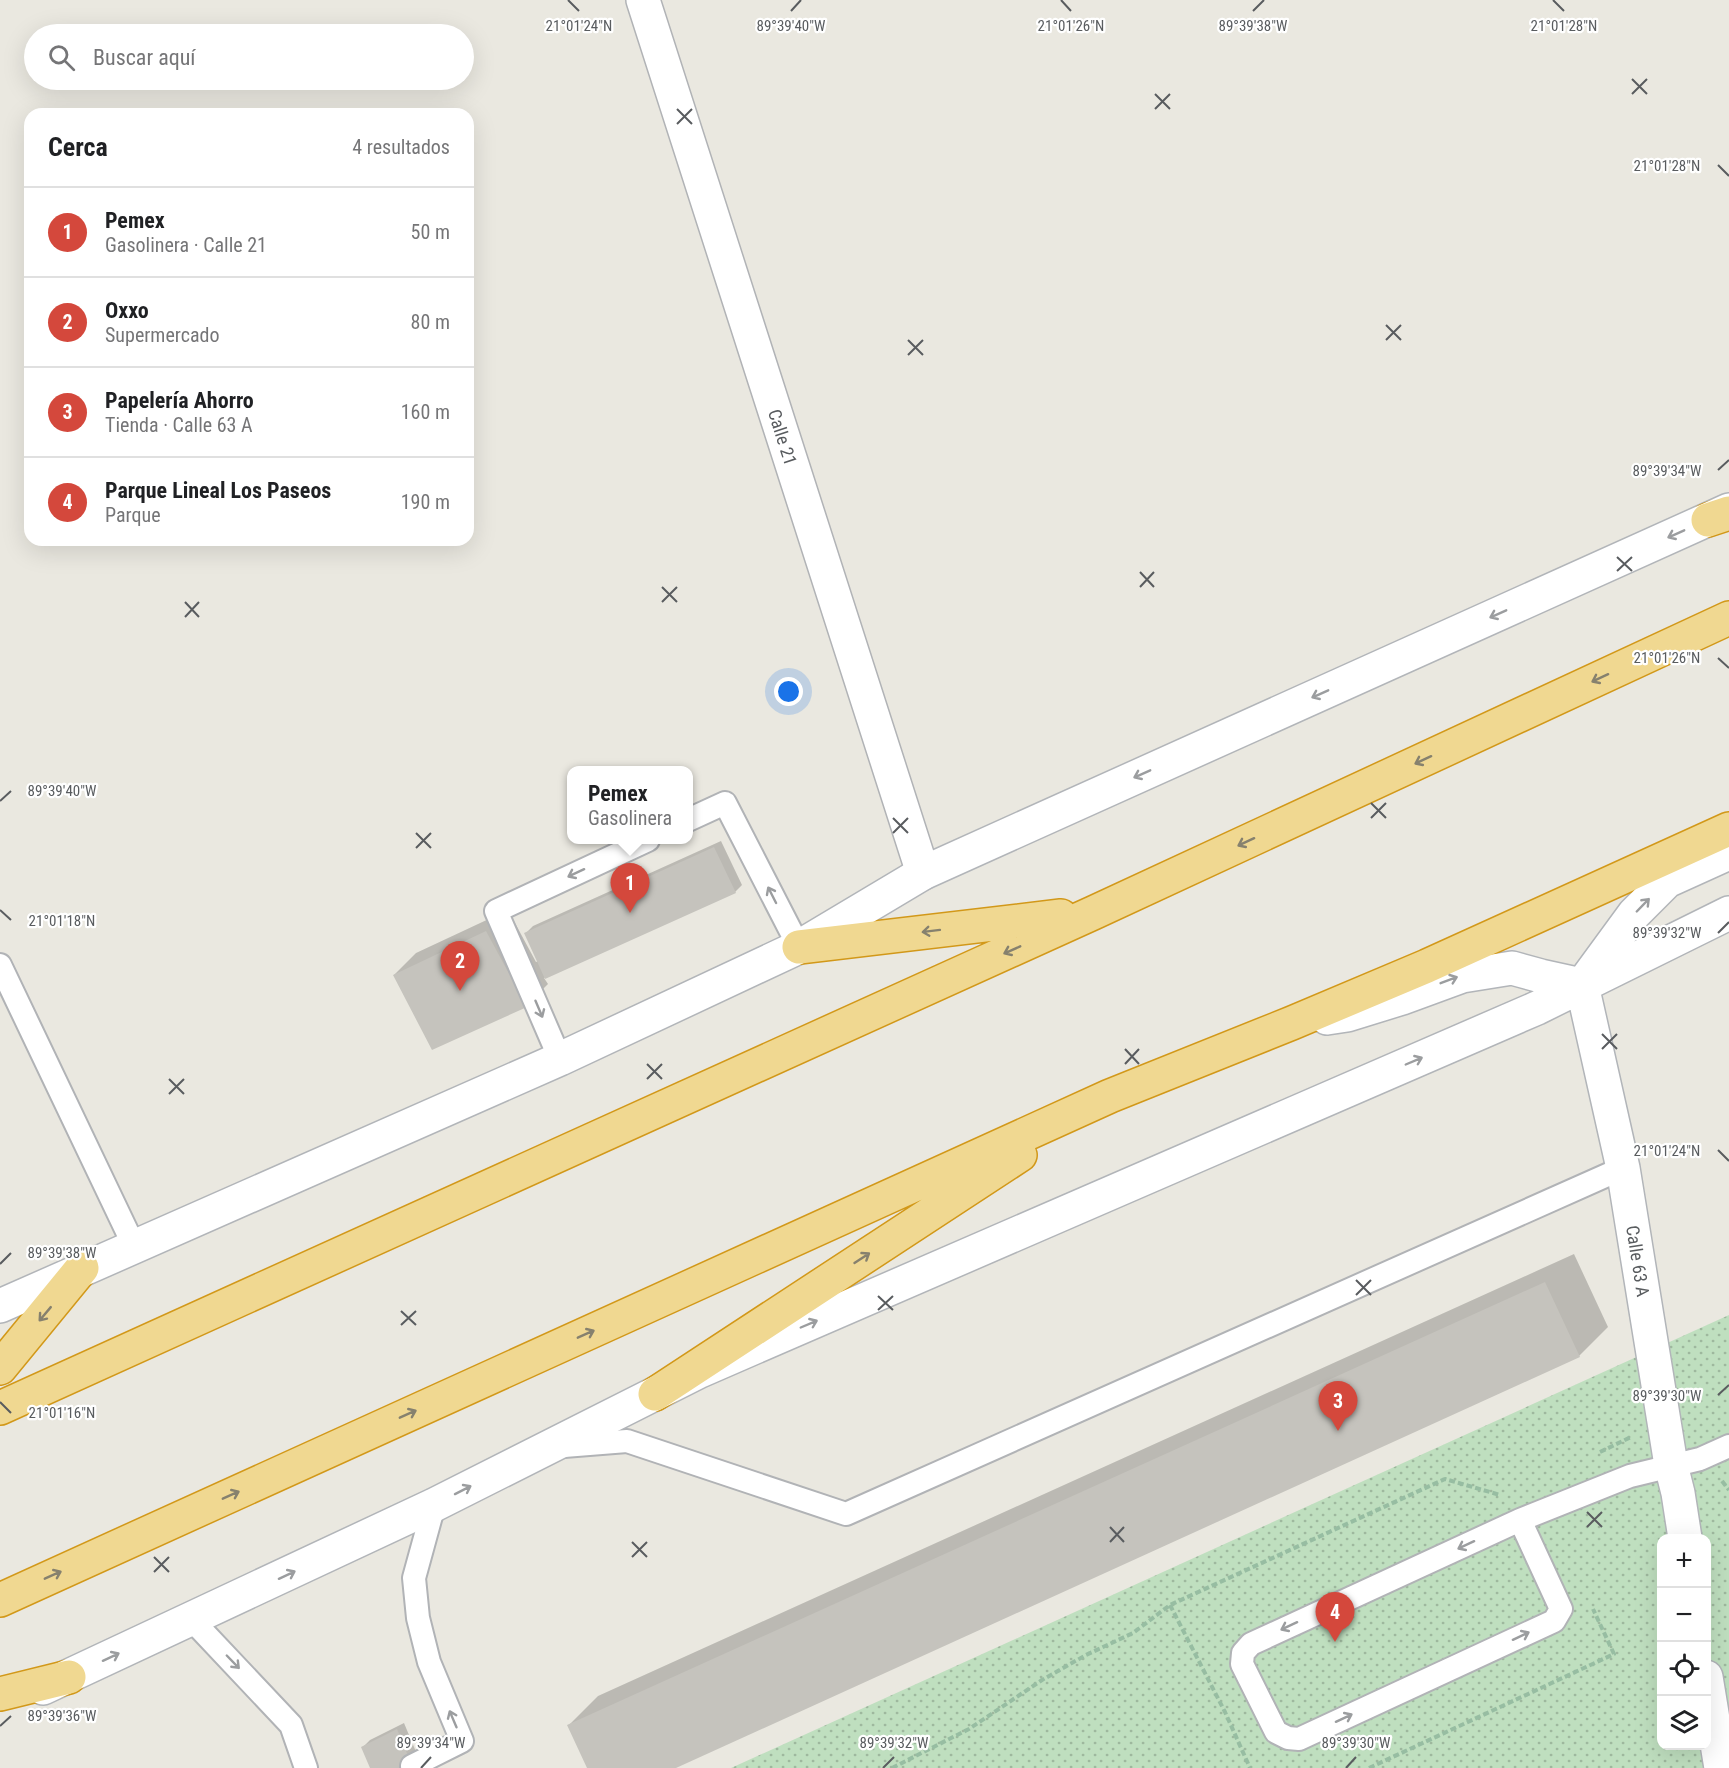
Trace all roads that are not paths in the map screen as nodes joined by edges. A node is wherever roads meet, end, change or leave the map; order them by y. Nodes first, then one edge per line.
1 (643, 0) edge
2 (1722, 514) edge
3 (1729, 618) edge
4 (693, 818) edge
5 (1729, 829) edge
6 (639, 844) edge
7 (1729, 853) edge
8 (923, 873) junction
9 (1093, 913) junction
10 (1729, 913) edge
11 (799, 947) junction
12 (0, 965) edge
13 (1582, 985) junction
14 (1292, 1023) junction
15 (560, 1059) junction
16 (1110, 1096) junction
17 (1623, 1168) junction
18 (134, 1246) junction
19 (82, 1268) junction
20 (0, 1306) edge
21 (0, 1368) edge
22 (655, 1394) junction
23 (0, 1408) edge
24 (1729, 1446) edge
25 (547, 1448) junction
26 (1671, 1465) junction
27 (434, 1505) junction
28 (1520, 1520) junction
29 (1684, 1534) edge
30 (0, 1600) edge
31 (192, 1620) junction
32 (69, 1677) junction
33 (0, 1694) edge
34 (1710, 1696) edge
35 (0, 1708) edge
36 (412, 1766) dead end
37 (306, 1768) edge
38 (1720, 1768) edge

1 - 8 main road, Calle 21
2 -> 8 main road
3 -> 9 highway
11 -> 4 lane
5 - 14 highway
6 -> 15 lane
13 -> 7 main road
8 - 11 main road
9 -> 11 highway
9 -> 23 highway
10 - 13 main road
11 - 15 main road
12 - 18 lane
14 -> 13 main road
13 - 17 main road, Calle 63 A
22 -> 13 main road
14 - 16 highway
15 - 18 main road
22 -> 16 highway
30 -> 16 highway
17 - 25 lane
17 - 26 main road, Calle 63 A
18 - 19 main road
19 - 20 main road
19 -> 21 highway
22 - 25 main road
24 - 26 lane
27 -> 25 main road
26 - 28 lane
26 - 29 main road, Calle 63 A
31 -> 27 main road
36 -> 27 lane
28 -> 28 lane
32 -> 31 main road
31 -> 37 lane
32 - 33 highway
32 - 35 main road
34 - 38 main road

